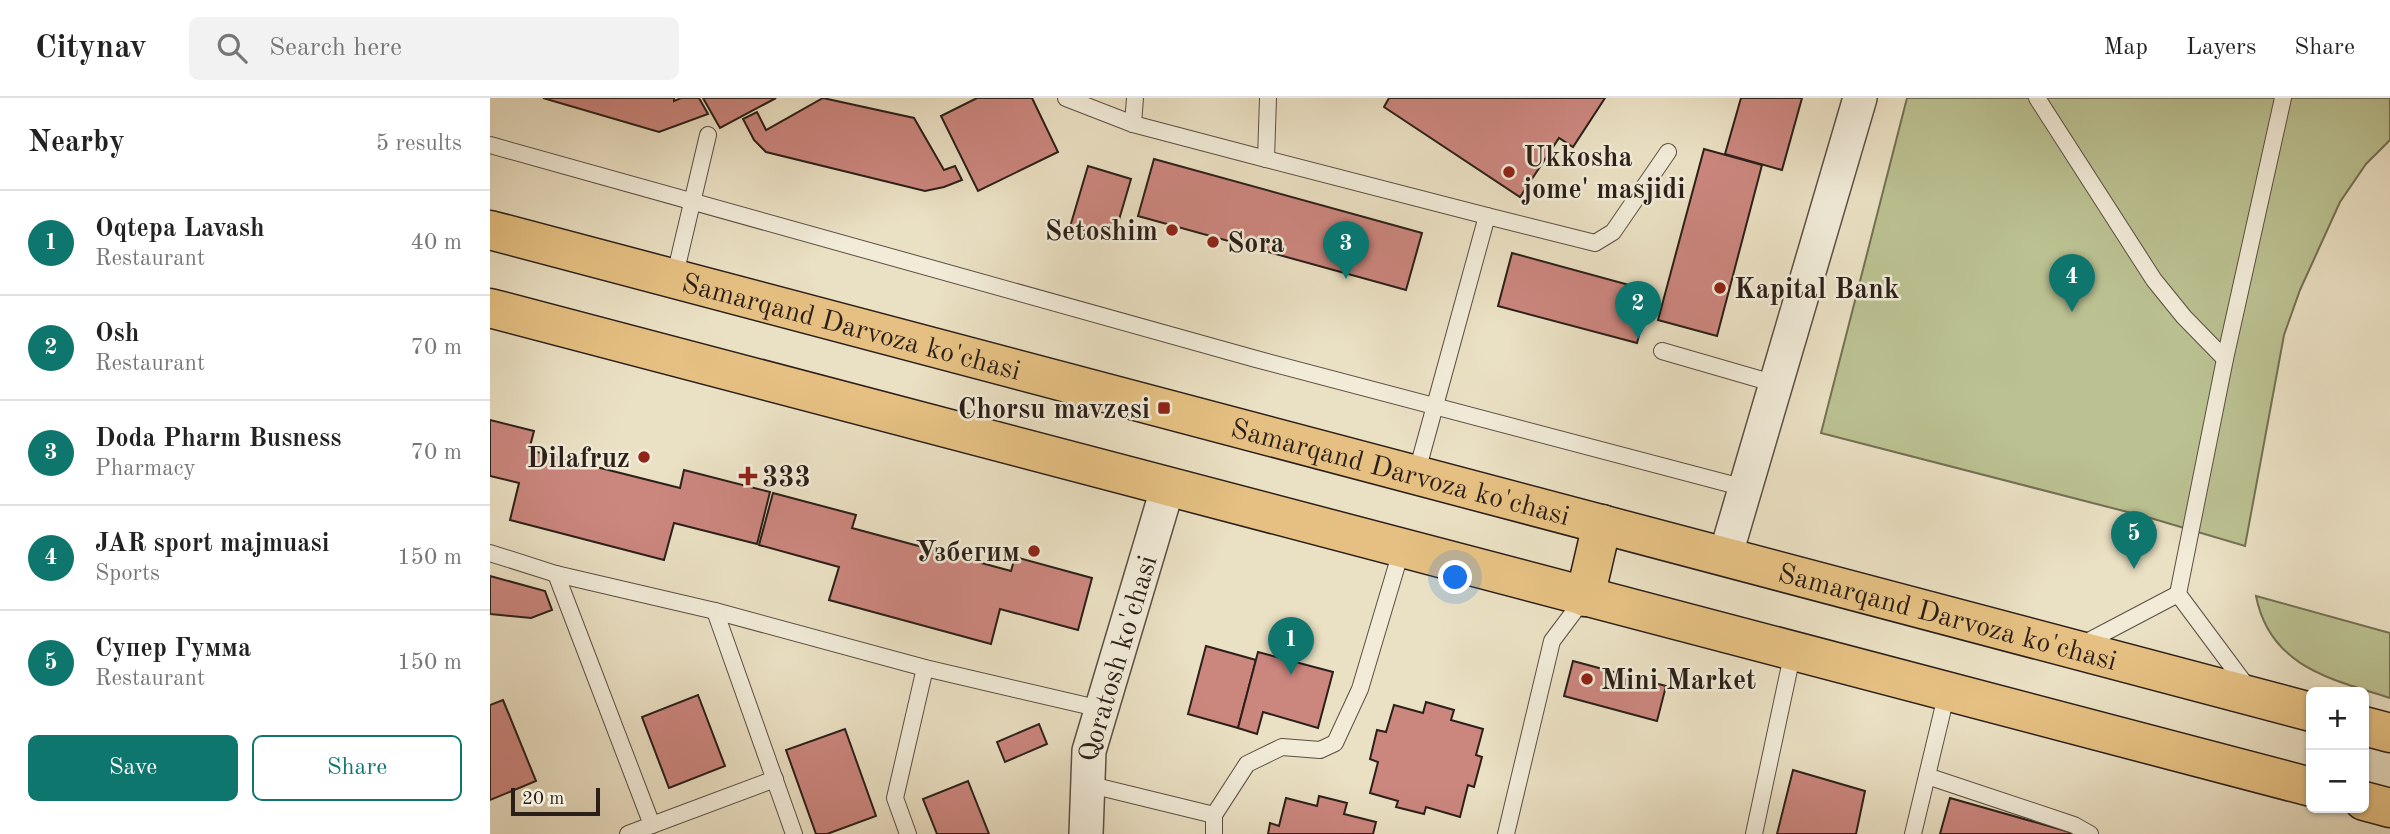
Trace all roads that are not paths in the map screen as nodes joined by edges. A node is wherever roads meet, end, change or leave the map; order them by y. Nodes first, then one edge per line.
1 (1066, 98) edge
2 (1135, 98) edge
3 (1268, 98) edge
4 (1860, 98) edge
5 (2037, 98) edge
6 (2283, 98) edge
7 (1133, 124) junction
8 (708, 135) dead end
9 (490, 145) edge
10 (1668, 152) dead end
11 (1266, 159) junction
12 (691, 202) junction
13 (1487, 216) junction
14 (490, 230) edge
15 (674, 279) junction
16 (490, 308) edge
17 (1662, 351) dead end
18 (2225, 359) junction
19 (1776, 384) junction
20 (1434, 405) junction
21 (1416, 475) junction
22 (1168, 486) junction
23 (1745, 488) junction
24 (1602, 524) junction
25 (1402, 548) junction
26 (490, 553) edge
27 (1725, 557) junction
28 (556, 574) junction
29 (2178, 594) junction
30 (1585, 597) junction
31 (715, 611) junction
32 (2073, 649) junction
33 (1793, 651) junction
34 (925, 668) junction
35 (1947, 692) junction
36 (2254, 696) junction
37 (1101, 709) junction
38 (2306, 711) edge
39 (2369, 727) edge
40 (2390, 733) edge
41 (1927, 776) junction
42 (775, 779) junction
43 (1087, 785) junction
44 (2306, 786) edge
45 (2369, 802) edge
46 (2390, 808) edge
47 (1214, 814) junction
48 (652, 825) junction
49 (628, 834) edge
50 (794, 834) edge
51 (908, 834) edge
52 (1086, 834) edge
53 (1214, 834) edge
54 (1506, 834) edge
55 (1754, 834) edge
56 (1913, 834) edge
57 (2090, 834) edge

1 - 7 lane
2 - 7 lane
3 - 11 lane
4 - 19 street
5 - 18 lane
6 - 18 lane
7 - 11 lane
8 - 12 lane
9 - 12 lane
10 - 13 lane
11 - 13 lane
12 - 15 lane
12 - 20 lane
13 - 20 lane
14 - 15 main road, Samarqand Darvoza ko'chasi
15 - 21 main road, Samarqand Darvoza ko'chasi
16 - 22 main road
17 - 19 lane
18 - 29 lane
19 - 23 street
20 - 21 lane
20 - 23 lane
21 - 24 main road, Samarqand Darvoza ko'chasi
22 - 25 main road
22 - 37 street, Qoratosh ko'chasi
23 - 27 street
24 - 27 main road, Samarqand Darvoza ko'chasi
24 - 30 main road
25 - 30 main road
25 - 47 lane
26 - 28 lane
27 - 32 main road, Samarqand Darvoza ko'chasi
28 - 31 lane
28 - 48 lane
29 - 32 lane
29 - 36 lane
30 - 33 main road
30 - 54 lane
31 - 34 lane
31 - 42 lane
32 - 36 main road, Samarqand Darvoza ko'chasi
33 - 35 main road
33 - 55 lane
34 - 37 lane
34 - 51 lane
35 - 41 lane
35 - 44 main road
36 - 38 main road, Samarqand Darvoza ko'chasi
37 - 43 street, Qoratosh ko'chasi
39 - 40 main road
41 - 56 lane
41 - 57 lane
42 - 48 lane
42 - 50 lane
43 - 47 lane
43 - 52 street, Qoratosh ko'chasi
45 - 46 main road
47 - 53 lane
48 - 49 lane

